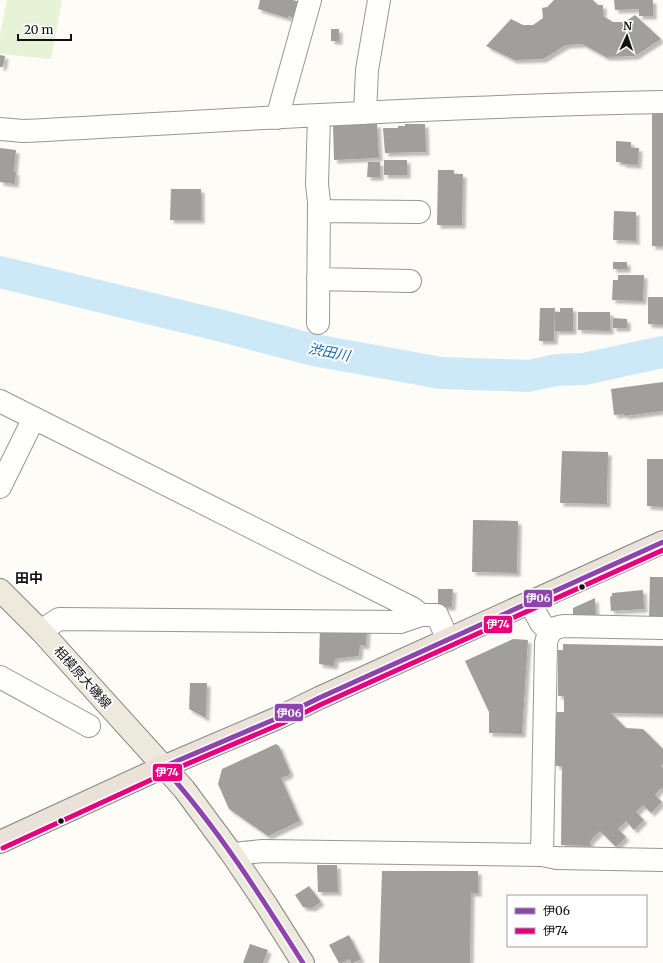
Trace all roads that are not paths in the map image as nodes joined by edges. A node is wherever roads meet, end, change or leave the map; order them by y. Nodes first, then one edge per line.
1 (310, 0) edge
2 (379, 0) edge
3 (663, 102) edge
4 (365, 113) junction
5 (318, 116) junction
6 (277, 118) junction
7 (0, 129) edge
8 (319, 211) junction
9 (419, 212) dead end
10 (318, 278) junction
11 (410, 281) dead end
12 (318, 322) dead end
13 (0, 401) edge
14 (34, 418) junction
15 (0, 487) edge
16 (663, 542) edge
17 (0, 590) edge
18 (530, 602) junction
19 (421, 615) junction
20 (663, 628) edge
21 (41, 631) junction
22 (550, 632) junction
23 (448, 640) junction
24 (0, 677) edge
25 (89, 726) dead end
26 (163, 767) junction
27 (0, 842) edge
28 (232, 854) junction
29 (542, 855) junction
30 (663, 860) edge
31 (303, 963) edge

1 - 6 street
2 - 4 street
3 - 4 street
4 - 5 street
5 - 6 street
5 - 8 street
6 - 7 street
8 - 9 street
8 - 10 street
10 - 11 street
10 - 12 street
13 - 14 street
14 - 15 street
14 - 19 street
16 - 18 highway
17 - 21 main road, 相模原大磯線
18 - 22 street
18 - 23 highway
19 - 21 street
19 - 23 street
20 - 22 street
21 - 26 main road, 相模原大磯線
22 - 29 street
23 - 26 highway
24 - 25 street
26 - 27 highway
26 - 28 main road, 相模原大磯線
28 - 29 street
28 - 31 main road, 相模原大磯線
29 - 30 street

